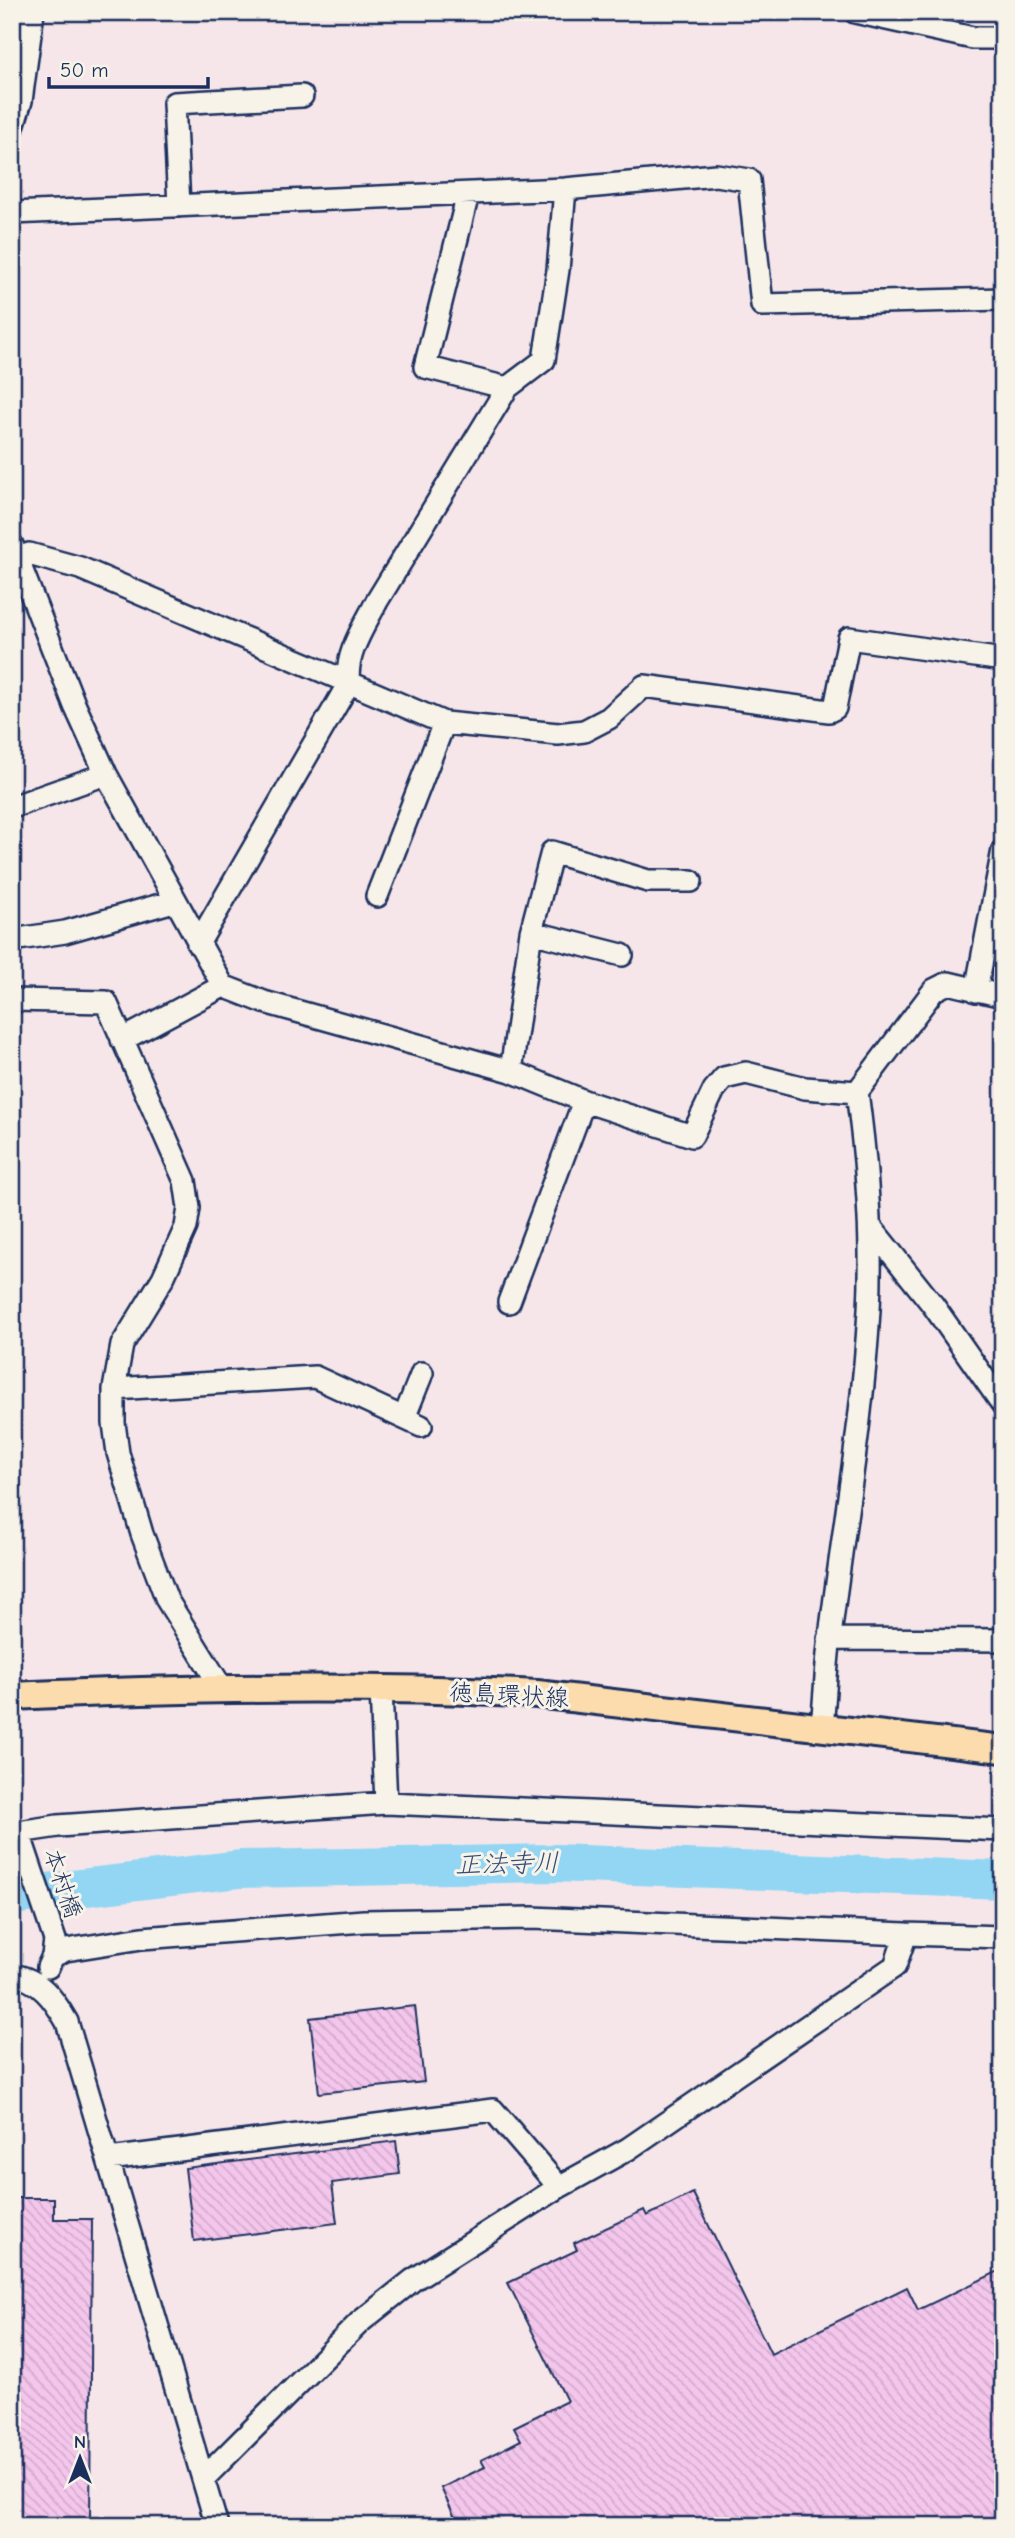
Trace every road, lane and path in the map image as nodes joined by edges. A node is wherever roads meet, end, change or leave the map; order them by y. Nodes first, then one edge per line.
1 (33, 12) edge
2 (855, 12) edge
3 (1003, 38) edge
4 (302, 96) dead end
5 (12, 130) edge
6 (565, 188) junction
7 (468, 194) junction
8 (179, 206) junction
9 (12, 214) edge
10 (1003, 299) edge
11 (507, 388) junction
12 (16, 563) edge
13 (1003, 660) edge
14 (349, 683) junction
15 (444, 723) junction
16 (106, 774) junction
17 (12, 807) edge
18 (1003, 850) edge
19 (691, 881) dead end
20 (377, 896) dead end
21 (174, 901) junction
22 (531, 932) junction
23 (12, 940) edge
24 (198, 944) junction
25 (622, 955) dead end
26 (223, 986) junction
27 (976, 990) junction
28 (1003, 996) edge
29 (12, 1000) edge
30 (122, 1040) junction
31 (511, 1071) junction
32 (857, 1093) junction
33 (584, 1101) junction
34 (870, 1226) junction
35 (509, 1302) dead end
36 (422, 1373) dead end
37 (114, 1389) junction
38 (1003, 1405) edge
39 (830, 1639) junction
40 (1003, 1640) edge
41 (223, 1690) junction
42 (381, 1690) junction
43 (12, 1696) edge
44 (822, 1727) junction
45 (1003, 1749) edge
46 (386, 1803) junction
47 (1003, 1830) edge
48 (16, 1831) edge
49 (906, 1934) junction
50 (1003, 1937) edge
51 (54, 1948) junction
52 (12, 1975) edge
53 (39, 1984) junction
54 (109, 2159) junction
55 (559, 2187) junction
56 (204, 2479) junction
57 (217, 2526) edge

1 - 5 street
2 - 3 street
4 - 8 street
6 - 7 street
6 - 10 street
6 - 11 street
7 - 8 street
7 - 11 street
8 - 9 street
11 - 14 street
12 - 14 street
12 - 16 street
13 - 15 street
14 - 15 street
14 - 24 street
15 - 20 street
16 - 17 street
16 - 21 street
18 - 27 street
19 - 22 street
21 - 23 street
21 - 24 street
22 - 25 street
22 - 31 street
24 - 26 street
26 - 30 street
26 - 31 street
27 - 28 street
27 - 32 street
29 - 30 street
30 - 37 street
31 - 33 street
32 - 33 street
32 - 34 street
33 - 35 street
34 - 38 street
34 - 39 street
36 - 37 street
37 - 41 street
39 - 40 street
39 - 44 street
41 - 42 main road, 徳島環状線
41 - 43 main road, 徳島環状線
42 - 44 main road, 徳島環状線
42 - 46 street
44 - 45 main road, 徳島環状線
46 - 47 street
46 - 48 street
48 - 51 street, 本村橋
49 - 50 street
49 - 51 street
49 - 55 street
51 - 53 street
52 - 53 street
53 - 54 street
54 - 55 street
54 - 56 street
55 - 56 street
56 - 57 street

